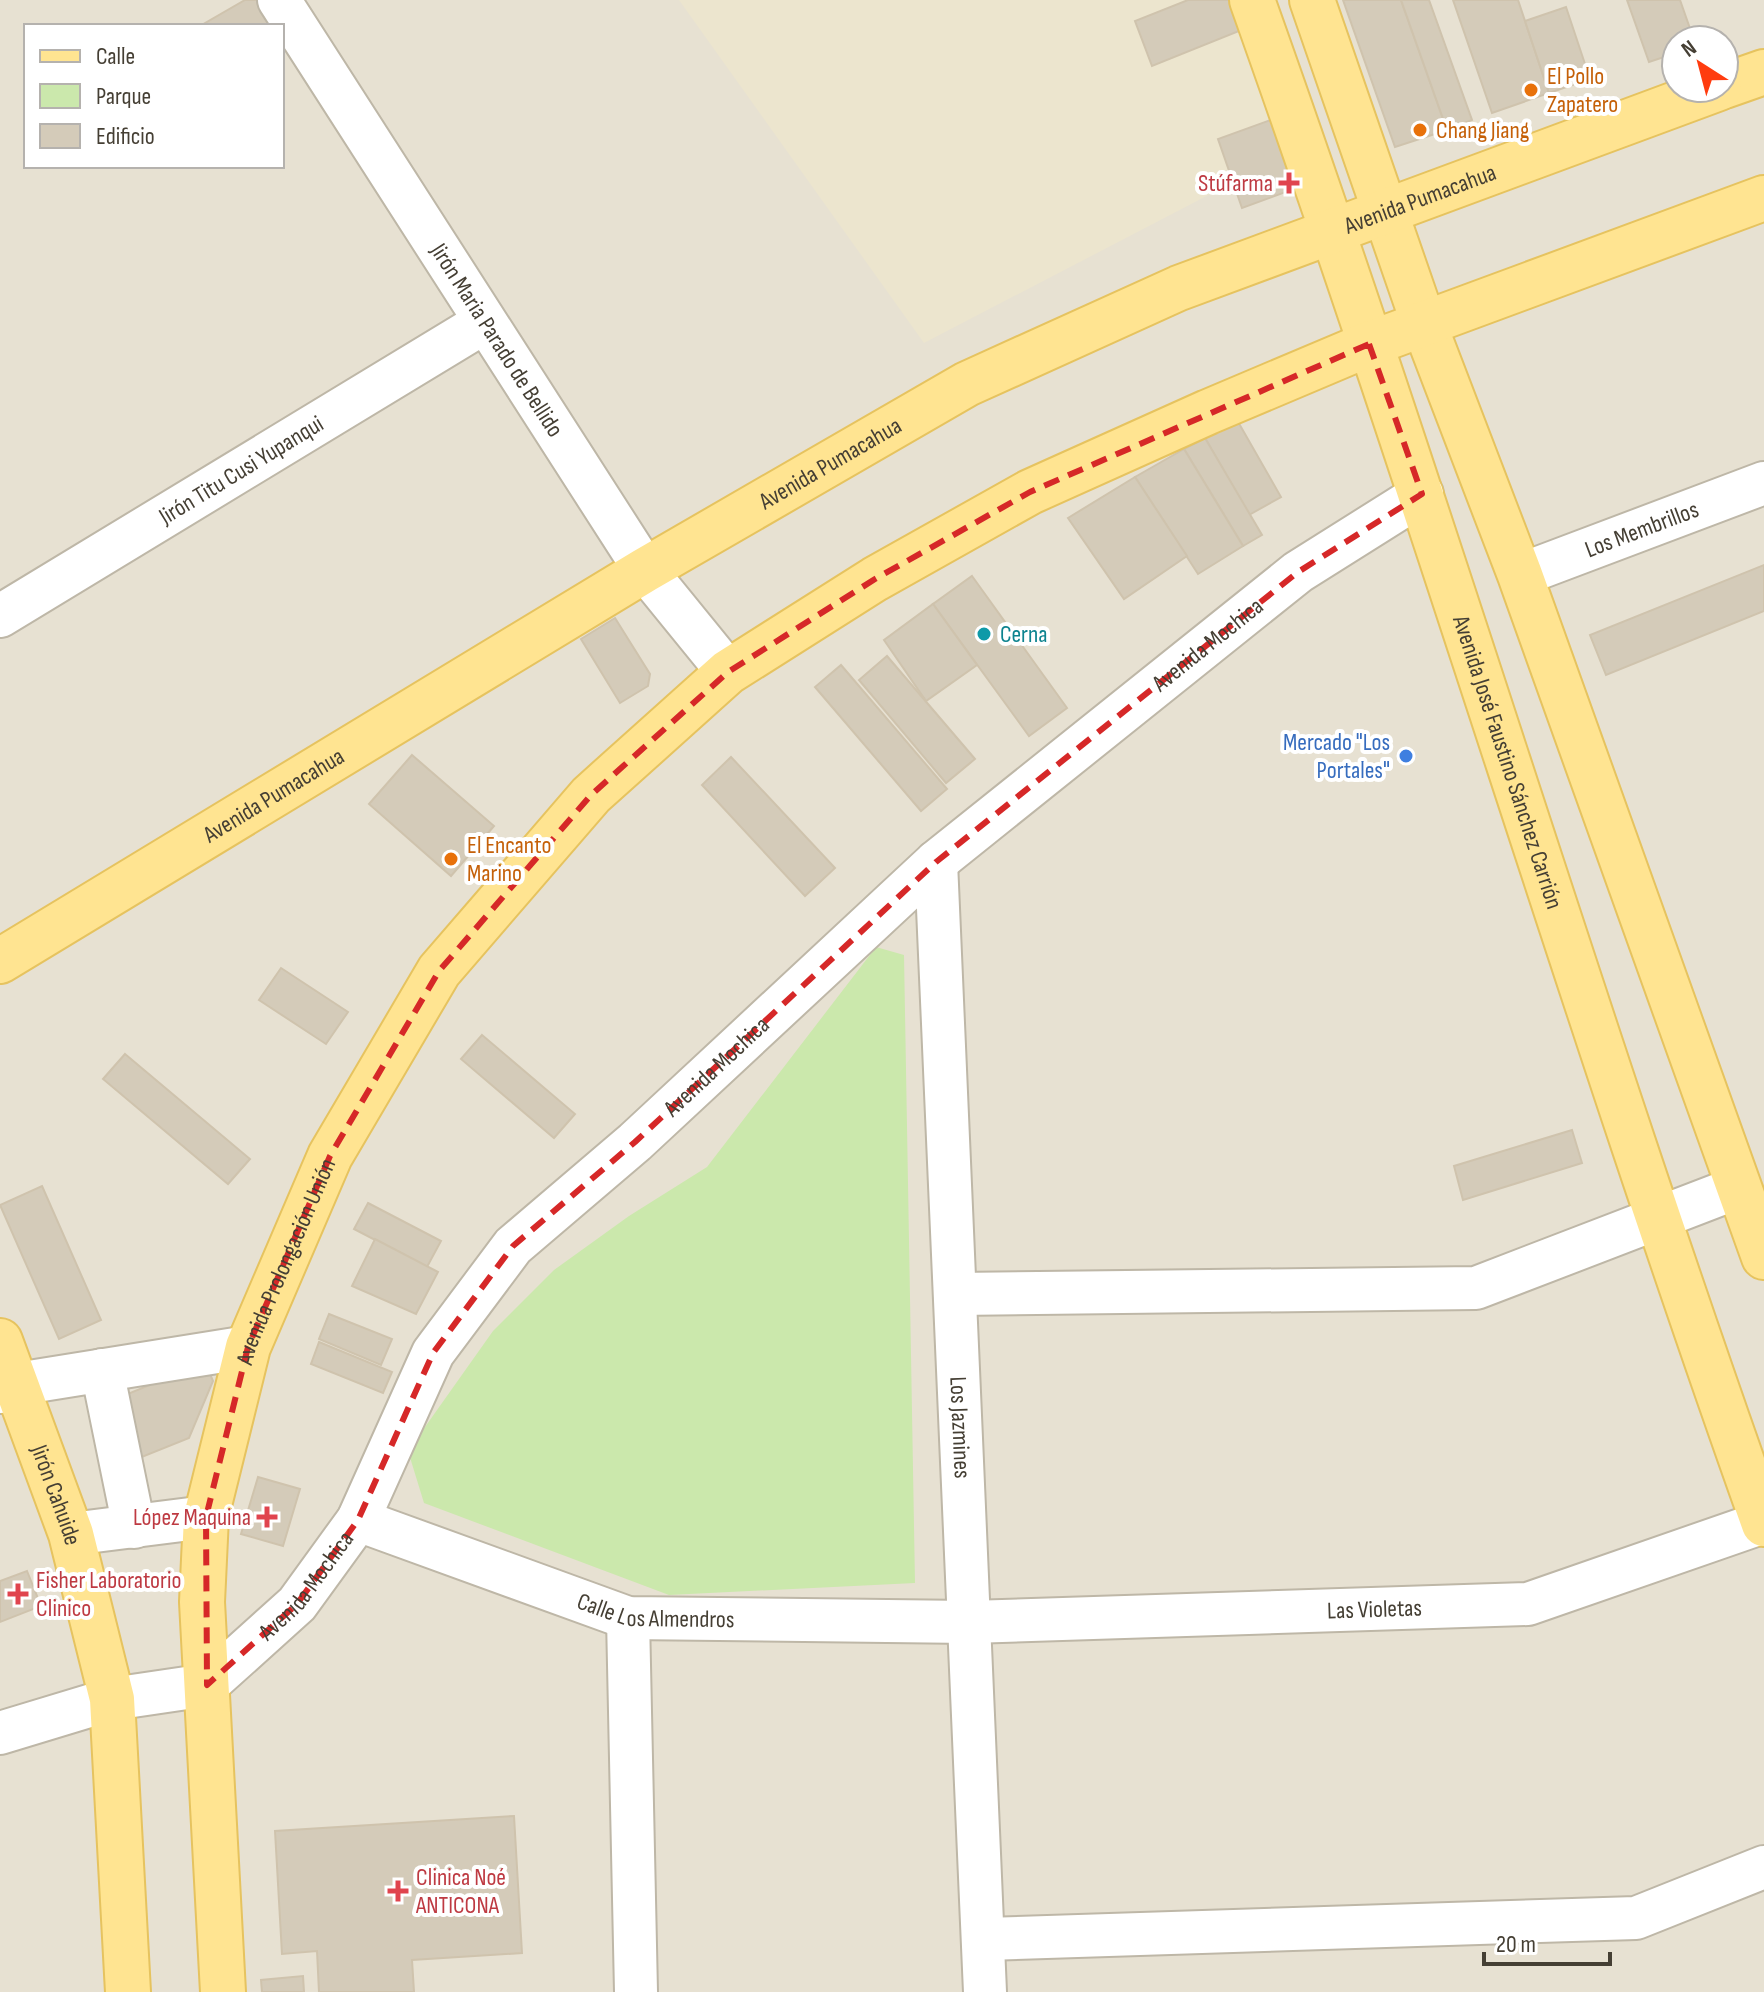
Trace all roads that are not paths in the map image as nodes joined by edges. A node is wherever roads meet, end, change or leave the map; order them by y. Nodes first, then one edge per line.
1 (279, 0) edge
2 (1252, 0) edge
3 (1312, 0) edge
4 (1764, 72) edge
5 (1740, 81) edge
6 (1676, 104) edge
7 (1764, 198) edge
8 (1386, 210) junction
9 (1333, 229) junction
10 (483, 323) junction
11 (1424, 324) junction
12 (1369, 344) junction
13 (1764, 483) edge
14 (1422, 494) junction
15 (645, 570) junction
16 (1520, 575) junction
17 (0, 616) edge
18 (728, 672) junction
19 (936, 862) junction
20 (0, 961) edge
21 (1739, 1187) junction
22 (1659, 1220) junction
23 (1764, 1257) edge
24 (956, 1294) junction
25 (0, 1341) edge
26 (248, 1347) junction
27 (102, 1370) junction
28 (9, 1388) edge
29 (206, 1517) junction
30 (358, 1520) junction
31 (1764, 1523) edge
32 (134, 1527) junction
33 (71, 1534) junction
34 (628, 1618) junction
35 (970, 1622) junction
36 (207, 1685) junction
37 (112, 1699) junction
38 (0, 1733) edge
39 (1764, 1867) edge
40 (985, 1939) junction
41 (128, 1992) edge
42 (223, 1992) edge
43 (636, 1992) edge
44 (985, 1992) edge

1 - 10 street, Jirón Maria Parado de Bellido
2 - 9 main road, Avenida José Faustino Sánchez Carrión
3 - 8 main road
4 - 5 main road, Avenida Pumacahua
6 - 8 main road, Avenida Pumacahua
7 - 11 main road
8 - 9 main road, Avenida Pumacahua
8 - 11 main road
9 - 12 main road, Avenida José Faustino Sánchez Carrión
9 - 15 main road, Avenida Pumacahua
10 - 15 street, Jirón Maria Parado de Bellido
10 - 17 street, Jirón Titu Cusi Yupanqui
11 - 12 main road
11 - 16 main road
12 - 14 main road, Avenida José Faustino Sánchez Carrión
12 - 18 main road
13 - 16 street, Los Membrillos
14 - 19 street, Avenida Mochica
14 - 22 main road, Avenida José Faustino Sánchez Carrión
15 - 18 street, Jirón Maria Parado de Bellido
15 - 20 main road, Avenida Pumacahua
16 - 21 main road
18 - 26 main road, Avenida Prolongación Unión
19 - 24 street, Los Jazmines
19 - 30 street, Avenida Mochica
21 - 22 street
21 - 23 main road
22 - 24 street
22 - 31 main road, Avenida José Faustino Sánchez Carrión
24 - 35 street, Los Jazmines
25 - 28 main road, Jirón Cahuide
26 - 27 street
26 - 29 main road, Avenida Prolongación Unión
27 - 28 street
27 - 32 street
28 - 33 main road, Jirón Cahuide
29 - 32 street
29 - 36 main road, Avenida Prolongación Unión
30 - 34 street, Calle Los Almendros
30 - 36 street, Avenida Mochica
31 - 35 street, Las Violetas
32 - 33 street
33 - 37 main road, Jirón Cahuide
34 - 35 street, Calle Los Almendros
34 - 43 street
35 - 40 street, Los Jazmines
36 - 37 street
36 - 42 main road, Avenida Prolongación Unión
37 - 38 street
37 - 41 main road
39 - 40 street
40 - 44 street, Los Jazmines

